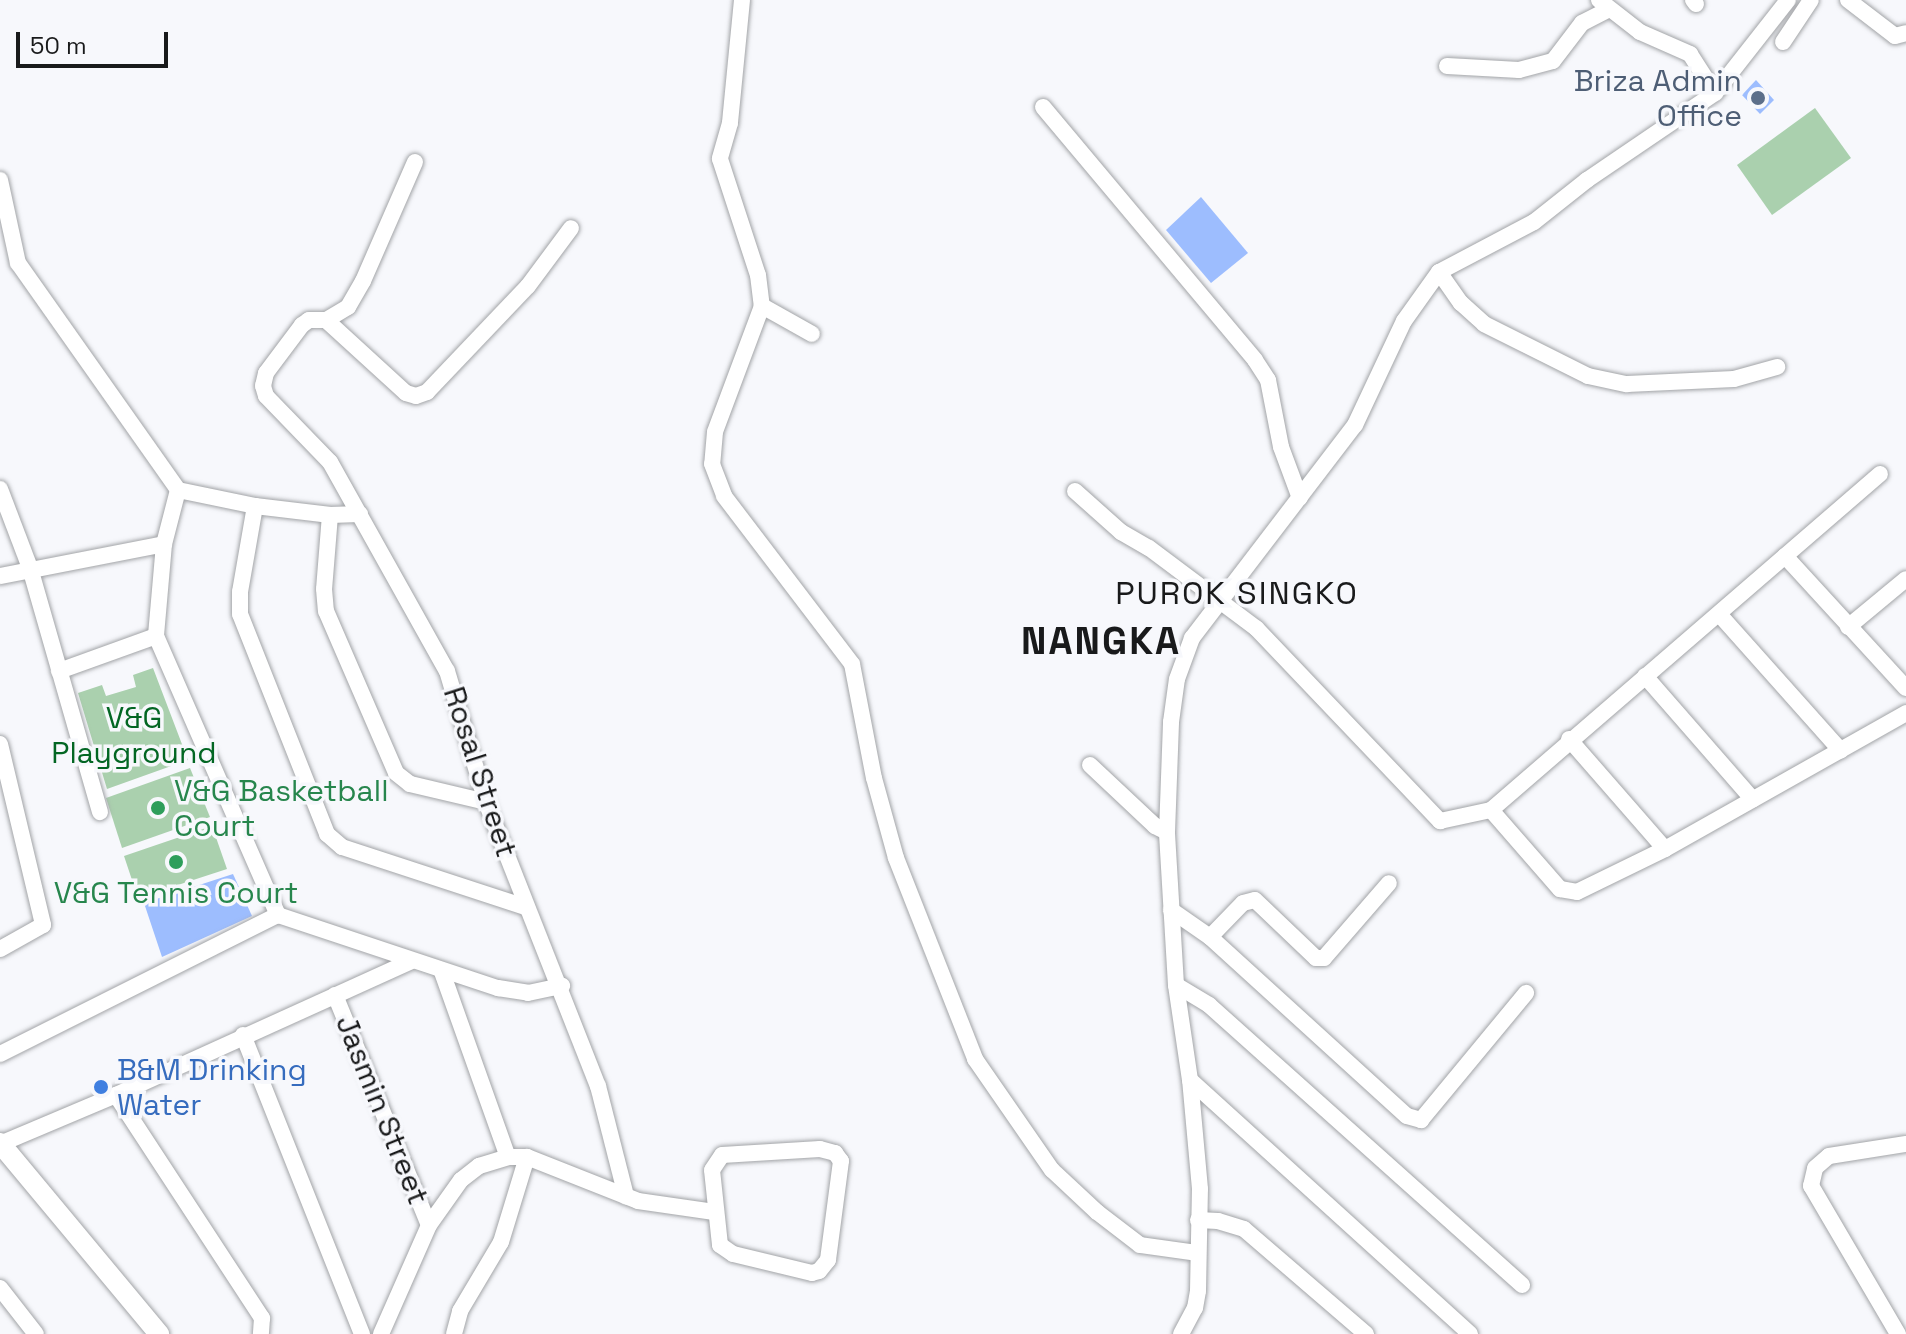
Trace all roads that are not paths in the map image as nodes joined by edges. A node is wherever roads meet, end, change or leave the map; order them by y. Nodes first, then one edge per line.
1 (742, 0) edge
2 (1788, 0) edge
3 (1811, 0) edge
4 (1848, 0) edge
5 (1604, 4) edge
6 (1906, 33) edge
7 (1783, 42) dead end
8 (1447, 66) dead end
9 (1715, 93) junction
10 (1043, 107) dead end
11 (415, 162) dead end
12 (0, 180) edge
13 (571, 228) dead end
14 (7, 253) edge
15 (1439, 272) junction
16 (762, 306) junction
17 (326, 320) junction
18 (812, 334) dead end
19 (1777, 367) dead end
20 (1880, 474) dead end
21 (0, 489) edge
22 (178, 490) junction
23 (1075, 491) dead end
24 (1300, 498) junction
25 (255, 506) junction
26 (360, 514) junction
27 (330, 515) junction
28 (164, 544) junction
29 (1785, 556) junction
30 (30, 568) junction
31 (0, 576) edge
32 (1906, 579) edge
33 (1219, 602) junction
34 (1719, 614) junction
35 (1848, 627) junction
36 (156, 636) junction
37 (59, 671) junction
38 (1645, 676) junction
39 (1906, 688) edge
40 (1906, 713) edge
41 (1569, 739) junction
42 (0, 744) edge
43 (1841, 751) junction
44 (1090, 765) dead end
45 (1753, 800) junction
46 (486, 802) junction
47 (1491, 810) junction
48 (100, 812) dead end
49 (1167, 832) junction
50 (1665, 849) junction
51 (1389, 883) dead end
52 (526, 907) junction
53 (1171, 910) junction
54 (278, 915) junction
55 (1210, 937) junction
56 (0, 949) edge
57 (411, 961) junction
58 (442, 972) junction
59 (1176, 985) junction
60 (562, 986) junction
61 (1526, 993) dead end
62 (335, 995) junction
63 (243, 1035) junction
64 (0, 1054) edge
65 (1190, 1080) junction
66 (116, 1095) junction
67 (0, 1143) edge
68 (1906, 1144) edge
69 (508, 1157) junction
70 (527, 1157) junction
71 (626, 1196) junction
72 (714, 1212) junction
73 (1198, 1220) junction
74 (429, 1225) junction
75 (1197, 1253) junction
76 (1522, 1285) dead end
77 (0, 1288) edge
78 (36, 1334) edge
79 (159, 1334) edge
80 (261, 1334) edge
81 (362, 1334) edge
82 (381, 1334) edge
83 (454, 1334) edge
84 (1181, 1334) edge
85 (1366, 1334) edge
86 (1470, 1334) edge
87 (1898, 1334) edge

1 - 16 street
2 - 9 street
3 - 7 street
4 - 6 street
5 - 8 street
5 - 9 street
9 - 15 street
10 - 24 street
11 - 17 street
12 - 14 street
13 - 17 street
14 - 22 street
15 - 19 street
15 - 24 street
16 - 18 street
16 - 75 street
17 - 26 street, Rosal Street
20 - 29 street
21 - 30 street
22 - 25 street
22 - 28 street
23 - 33 street
24 - 33 street
25 - 27 street
25 - 52 street
26 - 27 street
26 - 46 street, Rosal Street
27 - 46 street
28 - 30 street
28 - 36 street
29 - 34 street
29 - 35 street
30 - 31 street
30 - 37 street
32 - 35 street
33 - 47 street
33 - 49 street
34 - 38 street
34 - 43 street
35 - 39 street
36 - 37 street
36 - 54 street
37 - 48 street
38 - 41 street
38 - 45 street
40 - 43 street
41 - 47 street
41 - 50 street
42 - 56 street
43 - 45 street
44 - 49 street
45 - 50 street
46 - 52 street, Rosal Street
47 - 50 street
49 - 53 street
51 - 55 street
52 - 60 street, Rosal Street
53 - 55 street
53 - 59 street
54 - 57 street
54 - 64 street
55 - 61 street
57 - 58 street
57 - 62 street
58 - 60 street
58 - 69 street
59 - 65 street
59 - 76 street
60 - 71 street, Rosal Street
62 - 63 street
62 - 74 street, Jasmin Street
63 - 66 street
63 - 81 street
65 - 73 street
65 - 86 street
66 - 67 street
66 - 80 street
67 - 79 street
68 - 87 street
69 - 70 street
69 - 74 street
70 - 71 street
70 - 83 street
71 - 72 street
72 - 72 street
73 - 75 street
73 - 85 street
74 - 82 street
75 - 84 street
77 - 78 street

